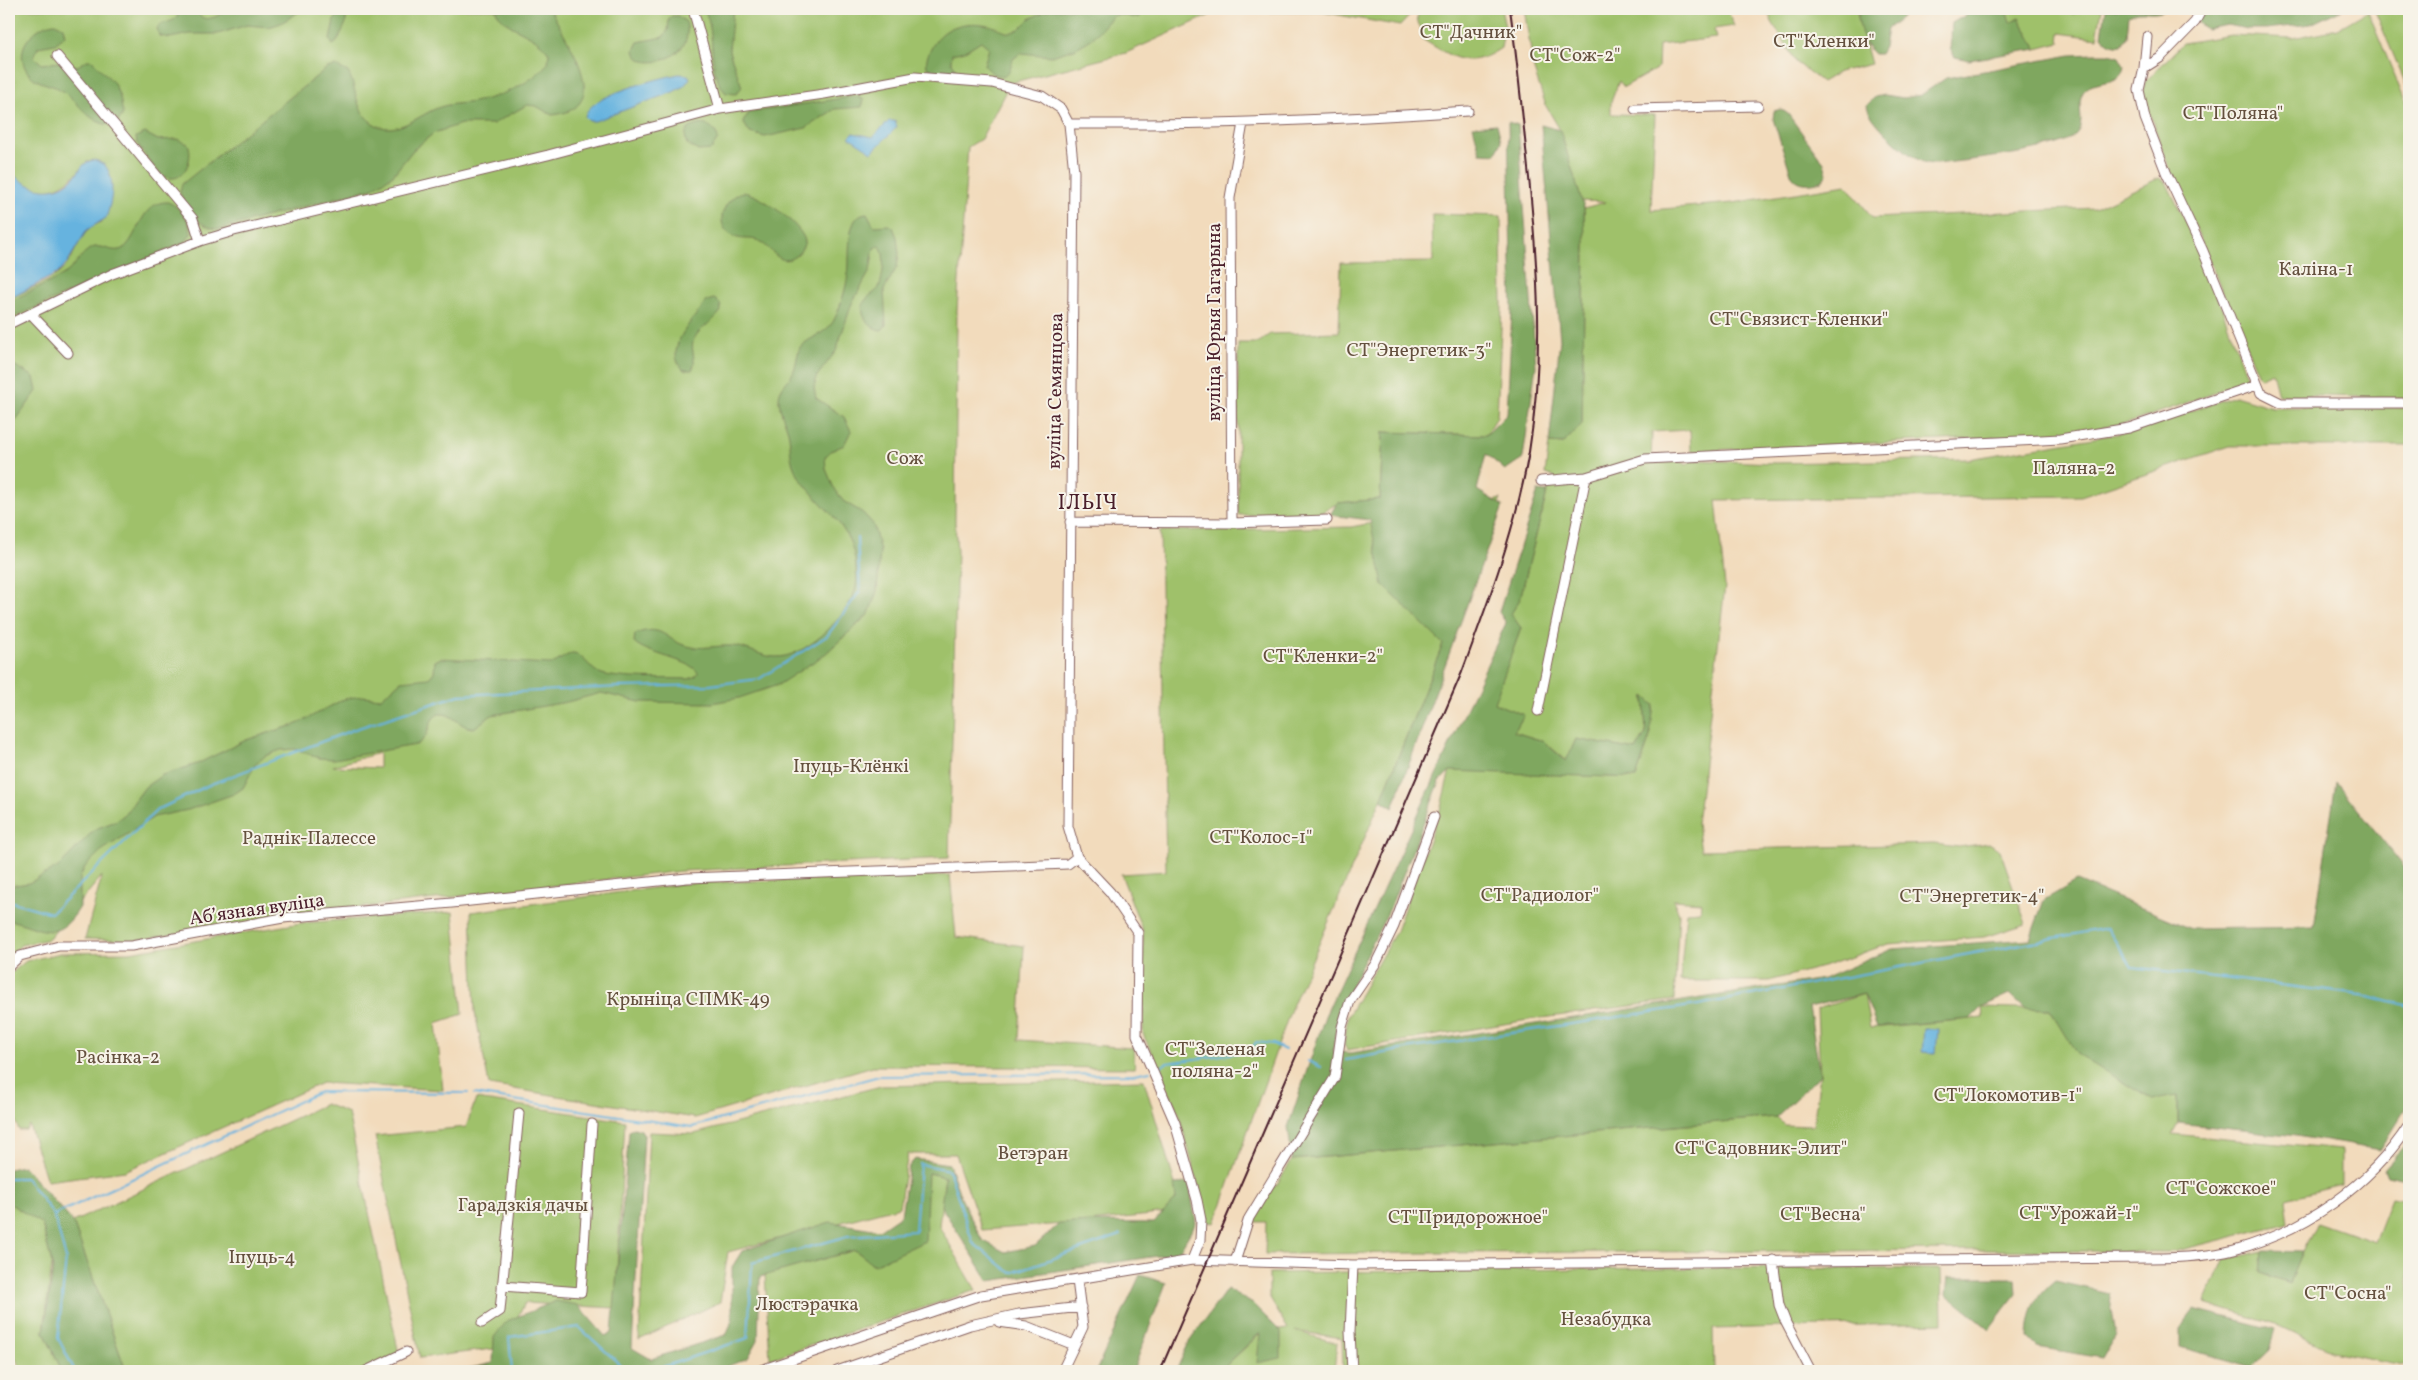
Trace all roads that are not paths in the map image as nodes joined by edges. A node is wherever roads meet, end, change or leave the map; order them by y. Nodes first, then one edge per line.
1 (693, 9) edge
2 (2202, 9) edge
3 (2147, 38) dead end
4 (58, 56) dead end
5 (2144, 68) junction
6 (1758, 106) dead end
7 (720, 109) junction
8 (1635, 109) dead end
9 (1468, 111) dead end
10 (1243, 123) junction
11 (1069, 124) junction
12 (200, 241) junction
13 (31, 314) junction
14 (9, 324) edge
15 (68, 352) dead end
16 (2258, 385) junction
17 (2409, 403) edge
18 (1586, 477) junction
19 (1541, 481) dead end
20 (1327, 520) dead end
21 (1070, 522) junction
22 (1232, 523) junction
23 (1538, 712) dead end
24 (1434, 817) dead end
25 (1077, 857) junction
26 (9, 966) edge
27 (519, 1113) dead end
28 (592, 1124) dead end
29 (2409, 1125) edge
30 (1192, 1260) junction
31 (1773, 1260) junction
32 (1235, 1262) junction
33 (1353, 1265) junction
34 (1077, 1280) junction
35 (502, 1286) junction
36 (1081, 1307) junction
37 (986, 1322) junction
38 (482, 1323) dead end
39 (1074, 1345) junction
40 (406, 1352) dead end
41 (366, 1371) edge
42 (758, 1371) edge
43 (837, 1371) edge
44 (1062, 1371) edge
45 (1352, 1371) edge
46 (1811, 1371) edge

1 - 7 street
2 - 5 street
3 - 5 street
4 - 12 street
5 - 16 street
6 - 8 street
7 - 11 street
7 - 12 street
9 - 10 street
10 - 11 street
10 - 22 street, вуліца Юрыя Гагарына
11 - 21 street, вуліца Семянцова
12 - 13 street
13 - 14 street
13 - 15 street
16 - 17 street
16 - 18 street
18 - 19 street
18 - 23 street
20 - 22 street
21 - 22 street
21 - 25 street, вуліца Семянцова
24 - 32 street
25 - 26 street, Абʼязная вуліца
25 - 30 street, вуліца Семянцова
27 - 35 street
28 - 35 street
29 - 31 street
30 - 32 street
30 - 34 street
31 - 33 street
31 - 46 street
32 - 33 street
33 - 45 street
34 - 36 street
34 - 42 street
35 - 38 street
36 - 37 street
36 - 39 street
37 - 39 street
37 - 43 street
39 - 44 street
40 - 41 street

